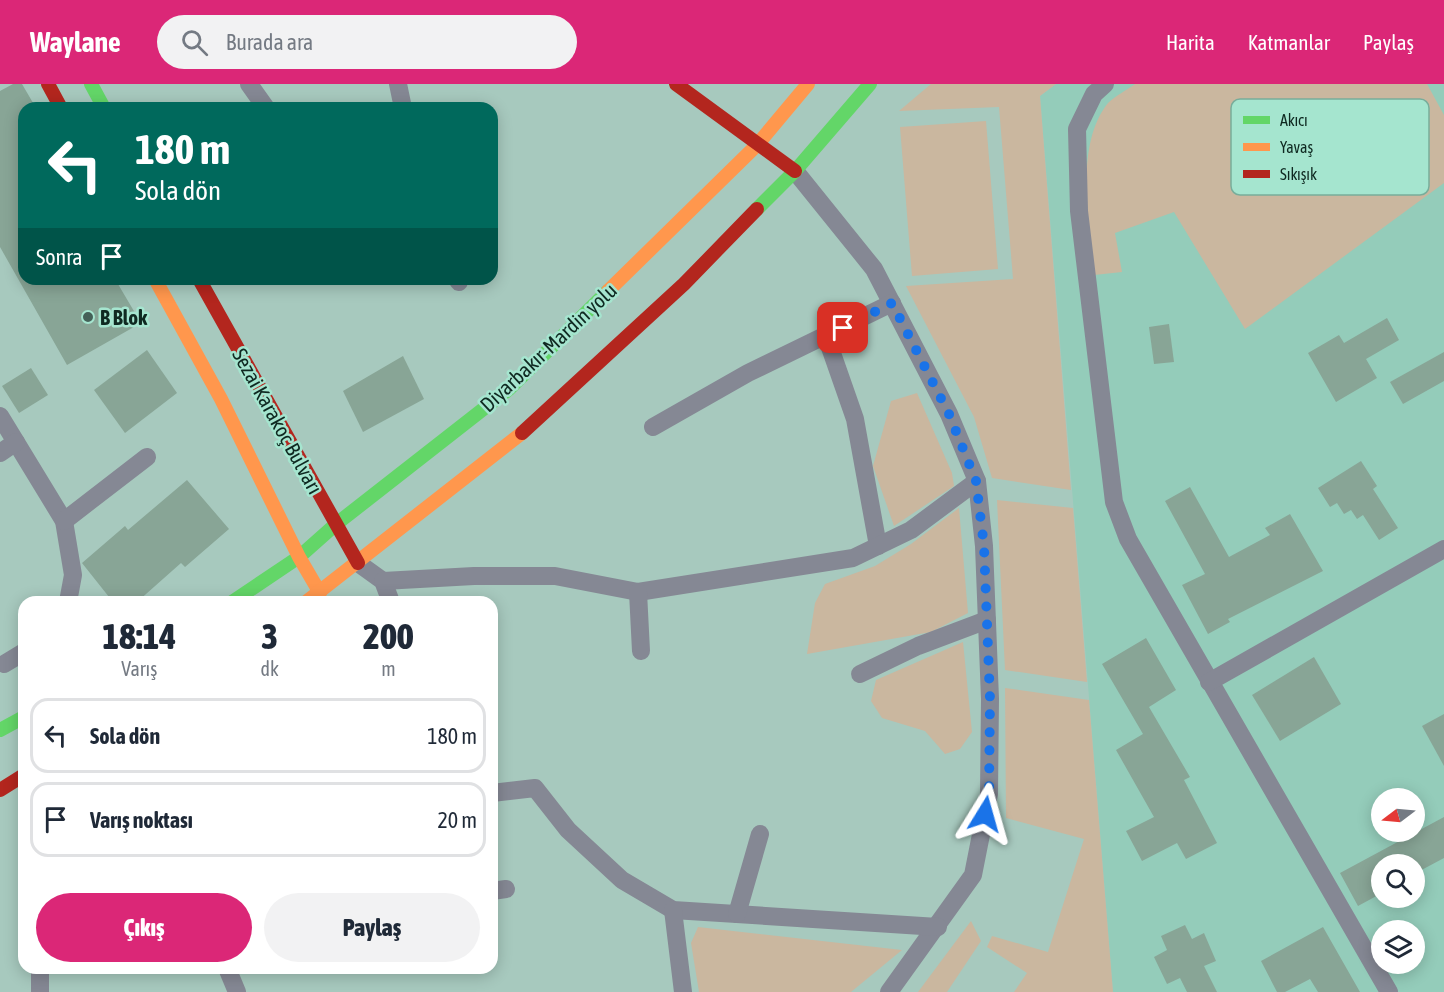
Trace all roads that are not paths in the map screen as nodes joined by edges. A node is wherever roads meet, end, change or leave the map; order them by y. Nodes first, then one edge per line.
1 (48, 84) edge
2 (91, 84) edge
3 (249, 84) edge
4 (398, 84) edge
5 (676, 84) edge
6 (808, 84) edge
7 (870, 84) edge
8 (1105, 84) edge
9 (58, 102) edge
10 (101, 102) edge
11 (262, 102) edge
12 (402, 102) edge
13 (757, 145) junction
14 (795, 171) junction
15 (158, 285) edge
16 (202, 285) edge
17 (892, 303) junction
18 (826, 336) junction
19 (0, 416) edge
20 (654, 427) dead end
21 (16, 442) junction
22 (0, 453) edge
23 (147, 457) dead end
24 (976, 481) junction
25 (64, 521) junction
26 (335, 525) junction
27 (878, 546) junction
28 (1444, 549) edge
29 (299, 557) junction
30 (358, 563) junction
31 (383, 581) junction
32 (638, 592) junction
33 (320, 593) junction
34 (69, 596) edge
35 (241, 596) edge
36 (315, 596) edge
37 (389, 596) edge
38 (987, 620) junction
39 (641, 651) dead end
40 (18, 656) edge
41 (4, 664) dead end
42 (860, 674) dead end
43 (1209, 682) junction
44 (18, 720) edge
45 (0, 730) edge
46 (18, 780) edge
47 (0, 790) edge
48 (498, 792) edge
49 (760, 834) dead end
50 (674, 910) junction
51 (737, 914) junction
52 (938, 927) junction
53 (40, 974) edge
54 (230, 974) edge
55 (40, 992) edge
56 (237, 992) edge
57 (683, 992) edge
58 (890, 992) edge
59 (1389, 992) edge

1 - 9 main road
2 - 10 main road
3 - 11 street
4 - 12 street
5 - 13 main road
6 - 13 main road, Diyarbakır-Mardin yolu
7 - 14 main road
8 - 43 street
13 - 14 main road
13 - 26 main road, Diyarbakır-Mardin yolu
14 - 17 street
14 - 30 main road
15 - 29 main road
16 - 26 main road, Sezai Karakoç Bulvarı
17 - 18 street
17 - 24 street
18 - 20 street
18 - 27 street
19 - 21 street
21 - 22 street
21 - 25 street
23 - 25 street
24 - 27 street
24 - 38 street
25 - 34 street
26 - 29 main road, Diyarbakır-Mardin yolu
26 - 30 main road, Sezai Karakoç Bulvarı
27 - 32 street
28 - 43 street
29 - 33 main road
29 - 35 main road, Diyarbakır-Mardin yolu
30 - 31 street
30 - 33 main road
31 - 32 street
31 - 37 street
32 - 39 street
33 - 36 main road
38 - 42 street
38 - 52 street
40 - 41 street
43 - 59 street
44 - 45 main road
46 - 47 main road
48 - 50 street
49 - 51 street
50 - 51 street
50 - 57 street
51 - 52 street
52 - 58 street
53 - 55 street
54 - 56 street

